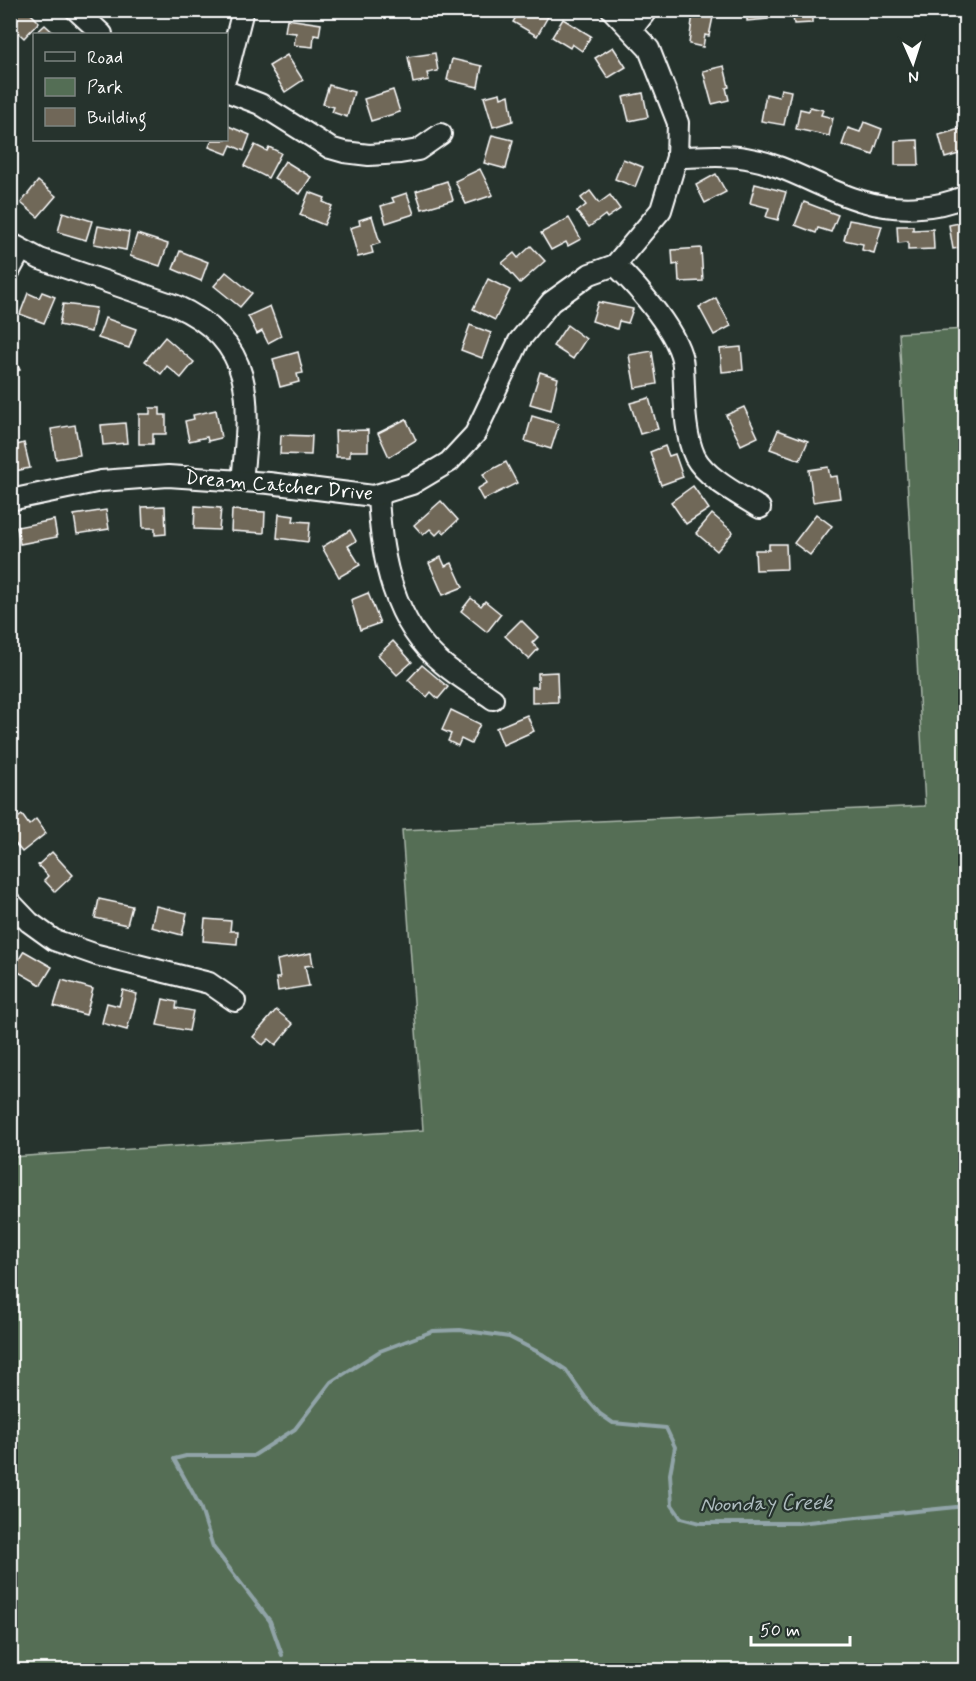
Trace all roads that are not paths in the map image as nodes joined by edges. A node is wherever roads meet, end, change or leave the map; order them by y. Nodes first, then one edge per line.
1 (76, 10) edge
2 (243, 10) edge
3 (612, 10) edge
4 (647, 10) edge
5 (632, 29) junction
6 (101, 33) edge
7 (228, 69) edge
8 (228, 92) edge
9 (441, 134) dead end
10 (677, 157) junction
11 (966, 196) edge
12 (16, 247) edge
13 (615, 265) junction
14 (10, 270) edge
15 (242, 481) junction
16 (378, 496) junction
17 (10, 500) edge
18 (760, 508) dead end
19 (493, 699) dead end
20 (10, 902) edge
21 (235, 1000) dead end

1 - 6 street
2 - 7 street
3 - 5 street, Dream Catcher Drive
4 - 5 street
5 - 10 street, Dream Catcher Drive
8 - 9 street
10 - 11 street
10 - 13 street, Dream Catcher Drive
12 - 14 street
12 - 15 street
13 - 16 street, Dream Catcher Drive
13 - 18 street
15 - 16 street, Dream Catcher Drive
15 - 17 street, Dream Catcher Drive
16 - 19 street
20 - 21 street

